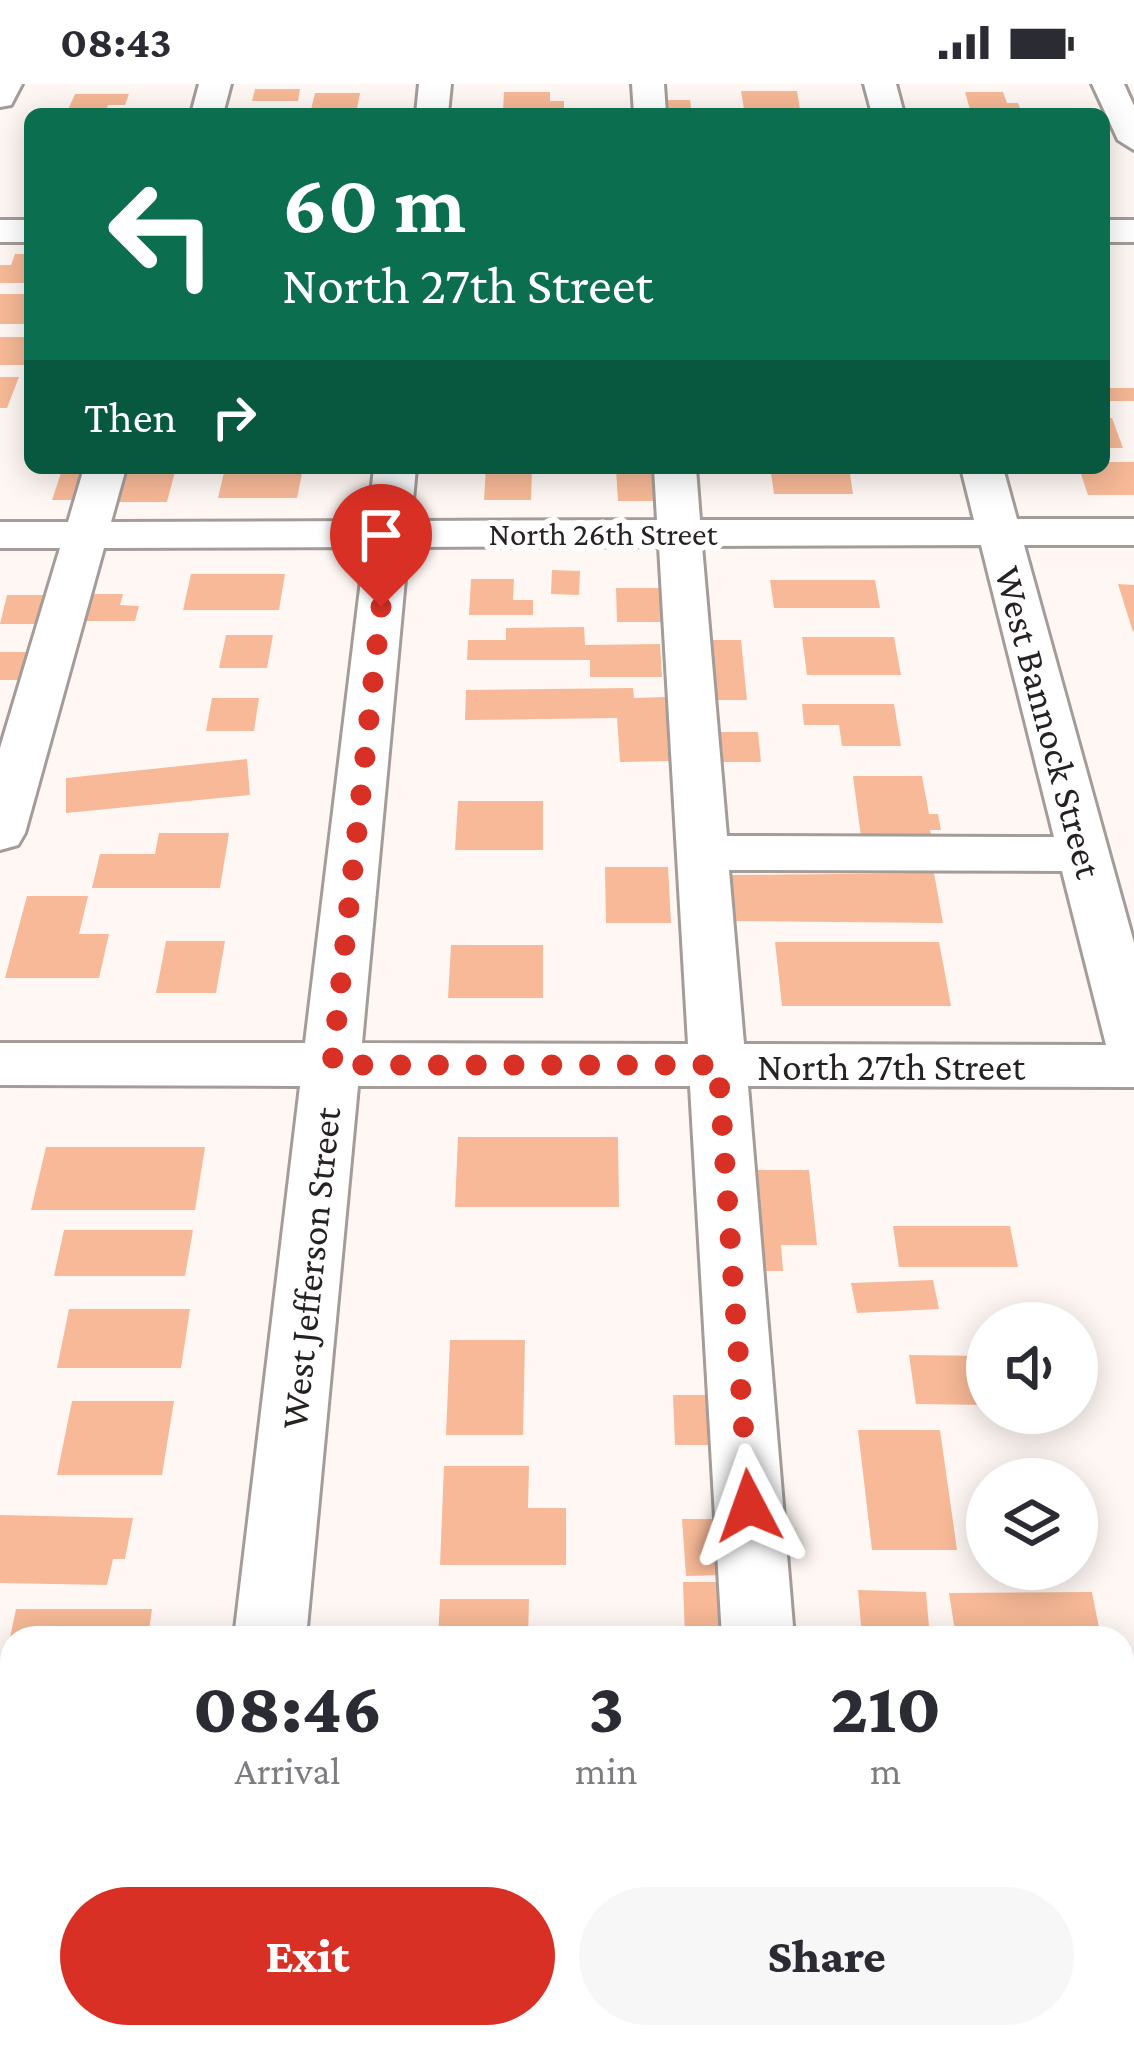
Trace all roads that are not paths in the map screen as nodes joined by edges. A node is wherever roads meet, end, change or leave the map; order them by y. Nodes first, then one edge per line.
1 (6, 84) edge
2 (1108, 84) edge
3 (0, 98) edge
4 (1134, 140) edge
5 (103, 474) edge
6 (394, 474) edge
7 (676, 474) edge
8 (984, 474) edge
9 (999, 532) junction
10 (1134, 532) edge
11 (680, 533) junction
12 (388, 534) junction
13 (0, 535) edge
14 (86, 535) junction
15 (0, 832) edge
16 (703, 853) junction
17 (1084, 854) junction
18 (1134, 1045) edge
19 (0, 1064) edge
20 (332, 1065) junction
21 (718, 1065) junction
22 (1134, 1066) edge
23 (271, 1626) edge
24 (757, 1626) edge

1 - 3 street
2 - 4 street
5 - 14 street
6 - 12 street, West Jefferson Street
7 - 11 street
8 - 9 street, West Bannock Street
9 - 10 street, North 26th Street
9 - 11 street, North 26th Street
9 - 17 street, West Bannock Street
11 - 12 street, North 26th Street
11 - 16 street
12 - 14 street, North 26th Street
12 - 20 street, West Jefferson Street
13 - 14 street, North 26th Street
14 - 15 street
16 - 17 street
16 - 21 street
17 - 18 street, West Bannock Street
19 - 20 street, North 27th Street
20 - 21 street, North 27th Street
20 - 23 street, West Jefferson Street
21 - 22 street, North 27th Street
21 - 24 street

